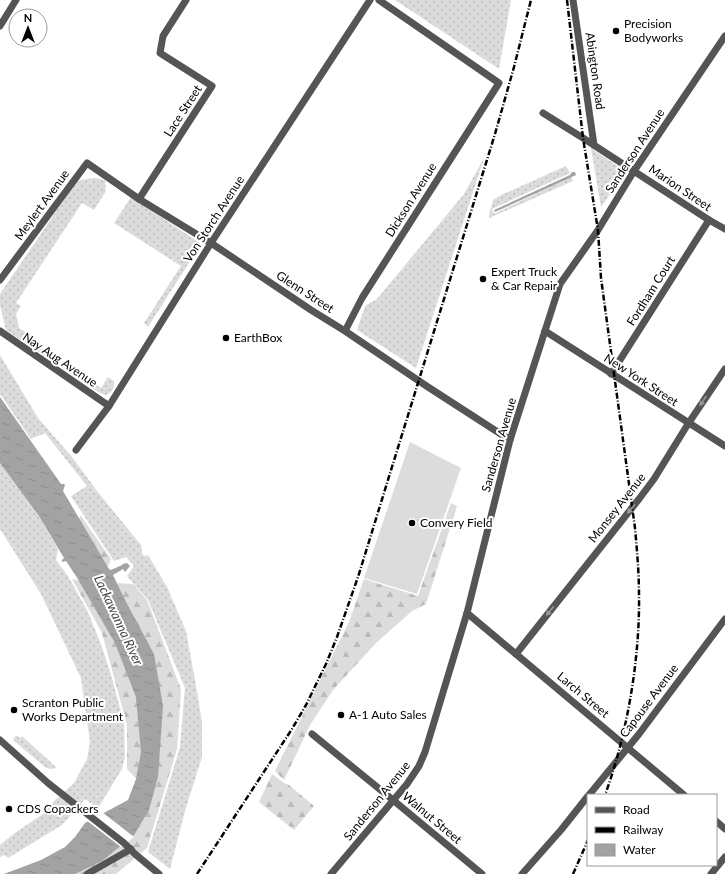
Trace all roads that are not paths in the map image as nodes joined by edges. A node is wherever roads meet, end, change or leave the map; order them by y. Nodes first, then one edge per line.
1 (16, 0) edge
2 (186, 0) edge
3 (370, 0) edge
4 (379, 0) edge
5 (573, 0) edge
6 (0, 26) edge
7 (725, 36) edge
8 (543, 114) dead end
9 (594, 145) junction
10 (87, 163) joint
11 (634, 171) junction
12 (139, 199) junction
13 (709, 220) junction
14 (725, 229) edge
15 (211, 243) junction
16 (0, 280) edge
17 (0, 331) edge
18 (346, 331) junction
19 (545, 331) junction
20 (725, 369) edge
21 (611, 374) junction
22 (108, 406) junction
23 (688, 424) junction
24 (510, 440) junction
25 (725, 446) edge
26 (76, 450) dead end
27 (467, 613) junction
28 (725, 619) edge
29 (516, 654) junction
30 (312, 734) dead end
31 (0, 740) edge
32 (628, 748) junction
33 (589, 794) edge
34 (683, 794) edge
35 (587, 796) edge
36 (393, 800) junction
37 (717, 822) edge
38 (725, 829) edge
39 (131, 849) junction
40 (725, 857) edge
41 (87, 874) edge
42 (159, 874) edge
43 (331, 874) edge
44 (482, 874) edge
45 (522, 874) edge
46 (711, 874) edge

1 - 6 street
2 - 12 street, Lace Street
3 - 15 street, Von Storch Avenue
4 - 18 street, Dickson Avenue
5 - 9 street, Abington Road
7 - 11 street, Sanderson Avenue
8 - 9 street, Marion Street
9 - 11 street, Marion Street
10 - 12 street, Glenn Street
10 - 16 street, Meylert Avenue
11 - 13 street, Marion Street
11 - 19 street, Sanderson Avenue
12 - 15 street, Glenn Street
13 - 14 street, Marion Street
13 - 21 street, Fordham Court
15 - 18 street, Glenn Street
15 - 22 street, Von Storch Avenue
17 - 22 street, Nay Aug Avenue
18 - 24 street, Glenn Street
19 - 21 street, New York Street
19 - 24 street, Sanderson Avenue
20 -> 23 street, Monsey Avenue
21 - 23 street, New York Street
22 - 26 street, Von Storch Avenue
23 - 25 street, New York Street
23 -> 29 street, Monsey Avenue
24 - 27 street, Sanderson Avenue
27 - 29 street, Larch Street
27 - 36 street, Sanderson Avenue
28 - 32 street, Capouse Avenue
29 - 32 street, Larch Street
30 - 36 street, Walnut Street
31 - 39 street
32 - 33 street, Capouse Avenue
32 - 34 street, Larch Street
35 - 45 street, Capouse Avenue
36 - 43 street, Sanderson Avenue
36 - 44 street, Walnut Street
37 - 38 street
39 - 41 street
39 - 42 street
40 - 46 street

